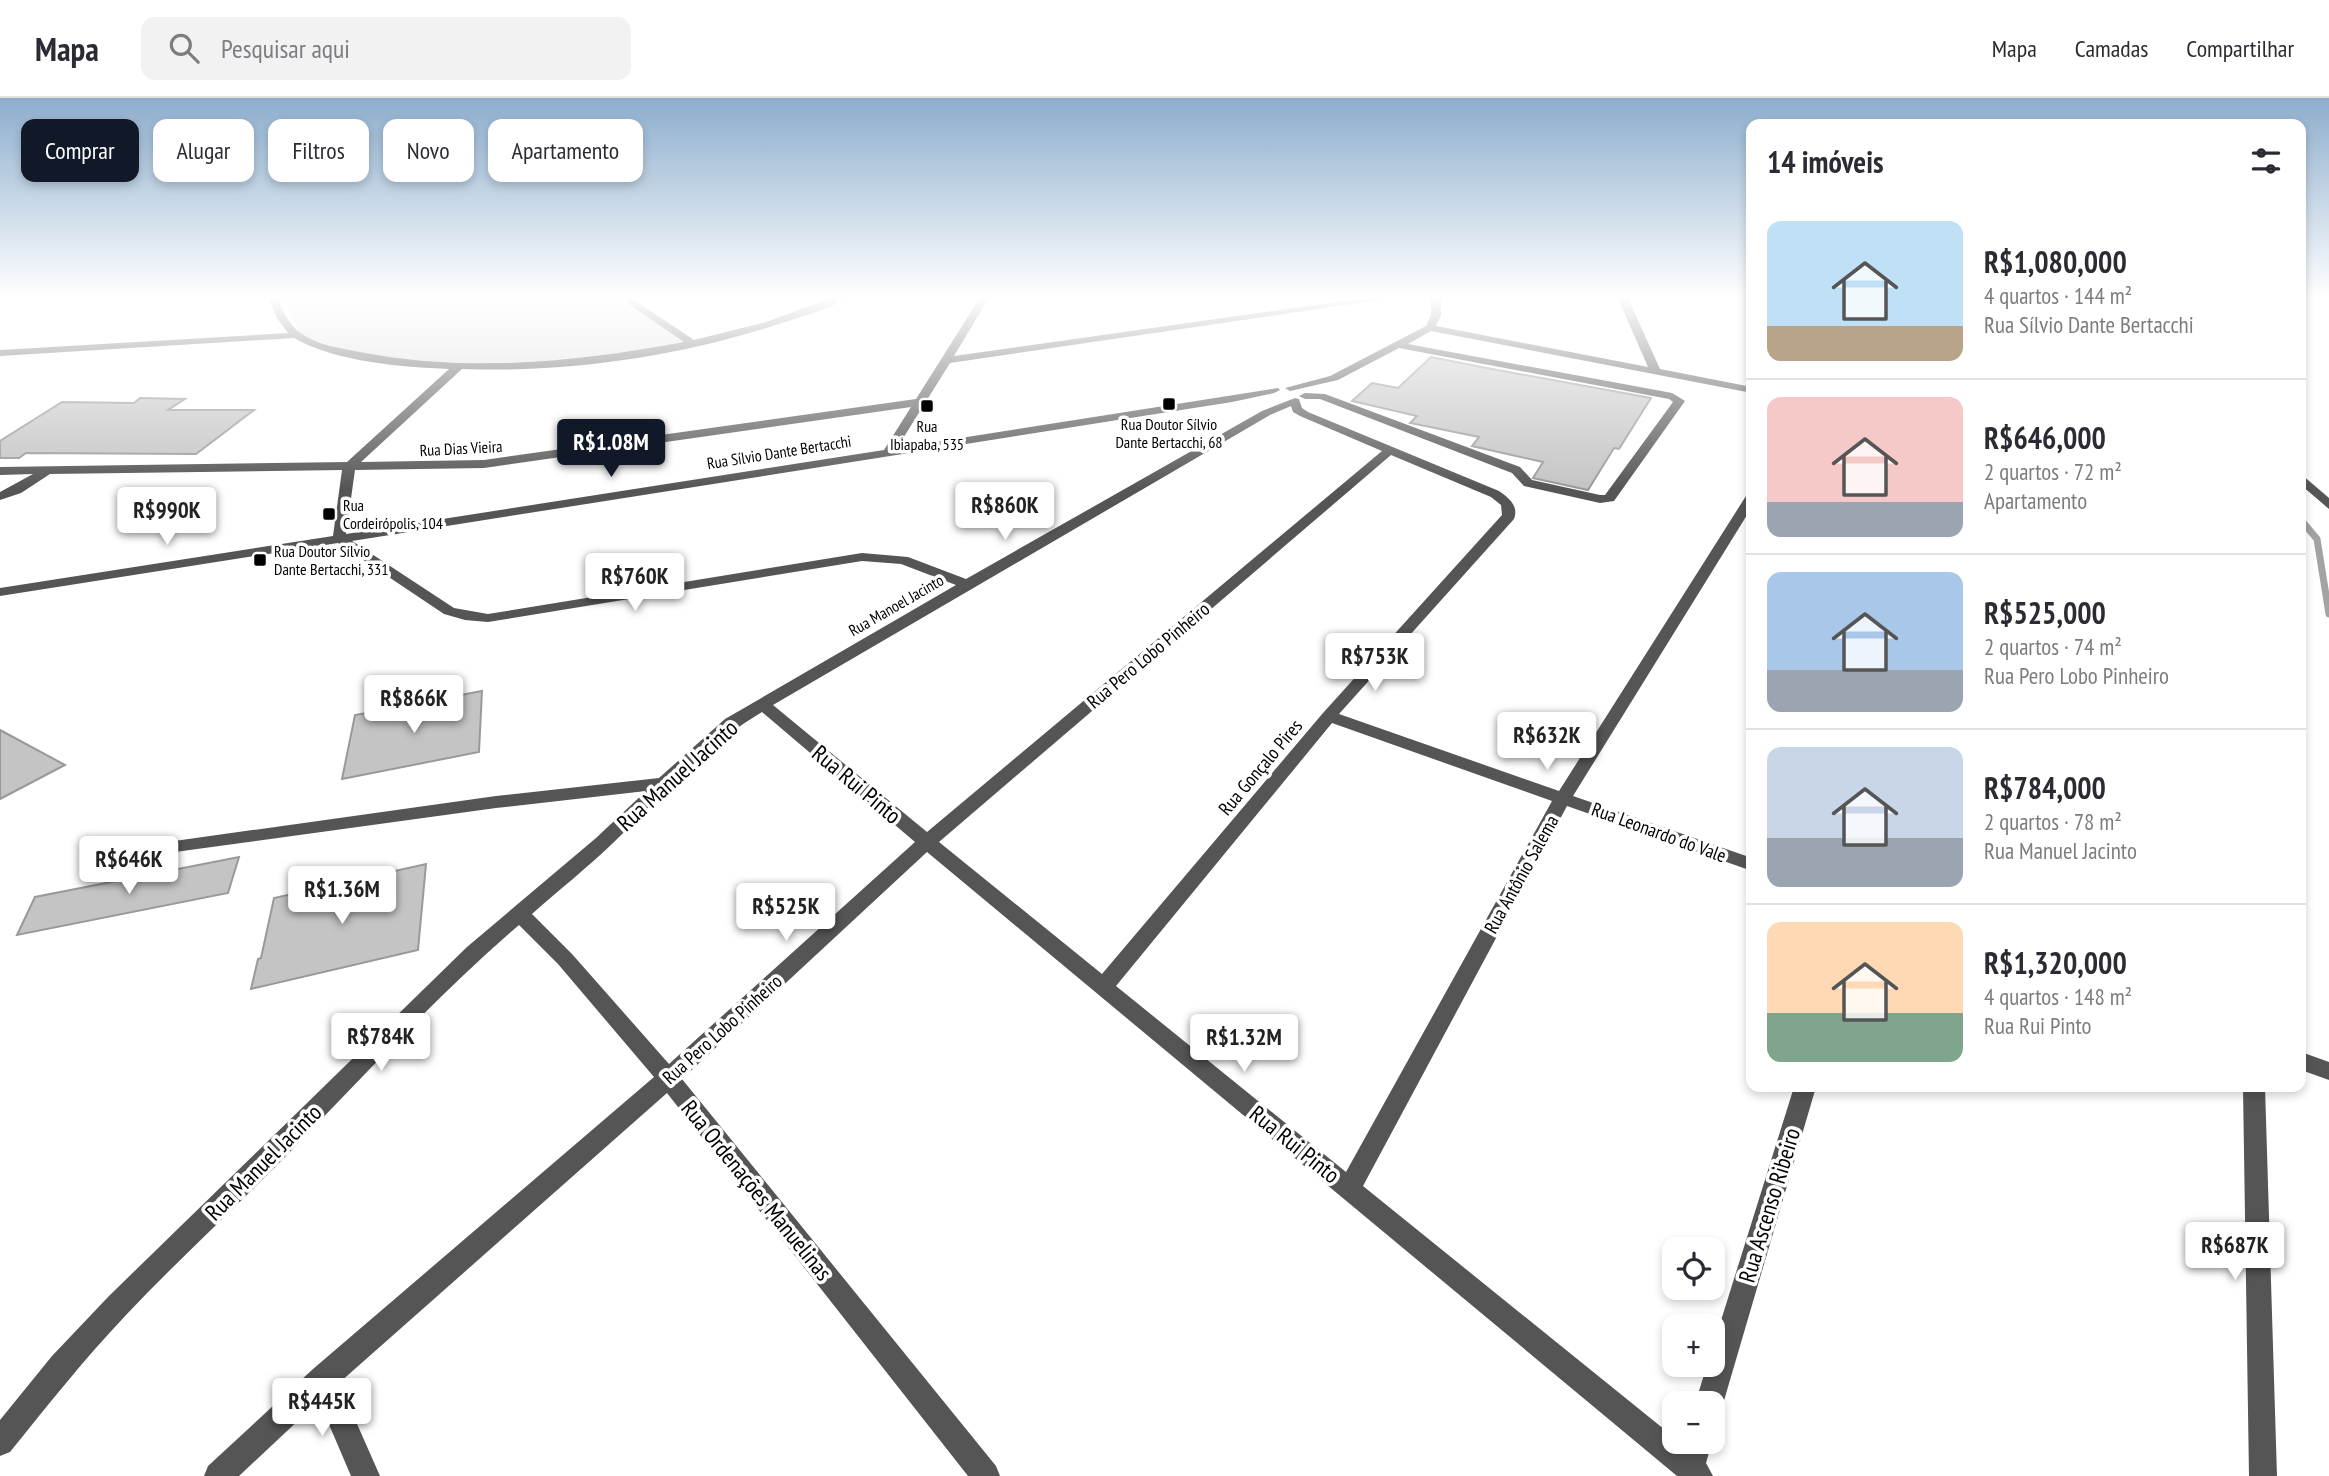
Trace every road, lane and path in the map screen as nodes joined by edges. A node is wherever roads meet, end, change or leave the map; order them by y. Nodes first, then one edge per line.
1 (393, 360) edge
2 (568, 360) edge
3 (946, 360) edge
4 (1368, 360) edge
5 (1480, 360) edge
6 (1592, 360) edge
7 (1650, 360) edge
8 (459, 366) junction
9 (1656, 373) junction
10 (1746, 389) edge
11 (1287, 398) junction
12 (920, 402) junction
13 (1390, 450) junction
14 (888, 453) junction
15 (349, 467) junction
16 (0, 471) edge
17 (46, 471) junction
18 (2306, 483) edge
19 (0, 496) edge
20 (2329, 505) edge
21 (1746, 506) edge
22 (339, 537) junction
23 (967, 584) junction
24 (0, 592) edge
25 (762, 704) junction
26 (1329, 716) junction
27 (665, 783) junction
28 (1563, 798) junction
29 (927, 842) junction
30 (153, 849) dead end
31 (1746, 863) edge
32 (519, 913) junction
33 (1103, 987) junction
34 (2306, 1063) edge
35 (2329, 1071) edge
36 (668, 1078) junction
37 (1803, 1092) edge
38 (2255, 1092) edge
39 (1349, 1189) junction
40 (323, 1379) junction
41 (1713, 1391) edge
42 (0, 1442) edge
43 (1695, 1462) edge
44 (218, 1476) edge
45 (366, 1476) edge
46 (986, 1476) edge
47 (2263, 1476) edge

1 - 8 street
2 - 8 street
3 - 12 street
4 - 11 street
5 - 11 street
6 - 9 street
7 - 9 street
8 - 15 street
9 - 10 street
11 - 13 street, Rua Gonçalo Pires
11 - 14 street, Rua Sílvio Dante Bertacchi
11 - 23 street, Rua Manoel Jacinto
12 - 14 street
12 - 15 street, Rua Dias Vieira
13 - 26 street, Rua Gonçalo Pires
13 - 29 street, Rua Pero Lobo Pinheiro
14 - 22 street, Rua Sílvio Dante Bertacchi
15 - 17 street, Rua Dias Vieira
15 - 22 street
16 - 17 street, Rua Dias Vieira
17 - 19 street
18 - 20 street
21 - 28 street, Rua Antônio Salema
22 - 23 street
22 - 24 street, Rua Sílvio Dante Bertacchi
23 - 25 street, Rua Manoel Jacinto
25 - 27 street, Rua Manuel Jacinto
25 - 29 street, Rua Rui Pinto
26 - 28 street, Rua Leonardo do Vale
26 - 33 street, Rua Gonçalo Pires
27 - 30 street
27 - 32 street, Rua Manuel Jacinto
28 - 31 street, Rua Leonardo do Vale
28 - 39 street, Rua Antônio Salema
29 - 33 street, Rua Rui Pinto
29 - 36 street, Rua Pero Lobo Pinheiro
32 - 36 street, Rua Ordenações Manuelinas
32 - 42 street, Rua Manuel Jacinto
33 - 39 street, Rua Rui Pinto
34 - 35 street
36 - 40 street, Rua Pero Lobo Pinheiro
36 - 46 street, Rua Ordenações Manuelinas
37 - 41 street, Rua Ascenso Ribeiro
38 - 47 street
39 - 43 street, Rua Rui Pinto
40 - 44 street, Rua Pero Lobo Pinheiro
40 - 45 street

